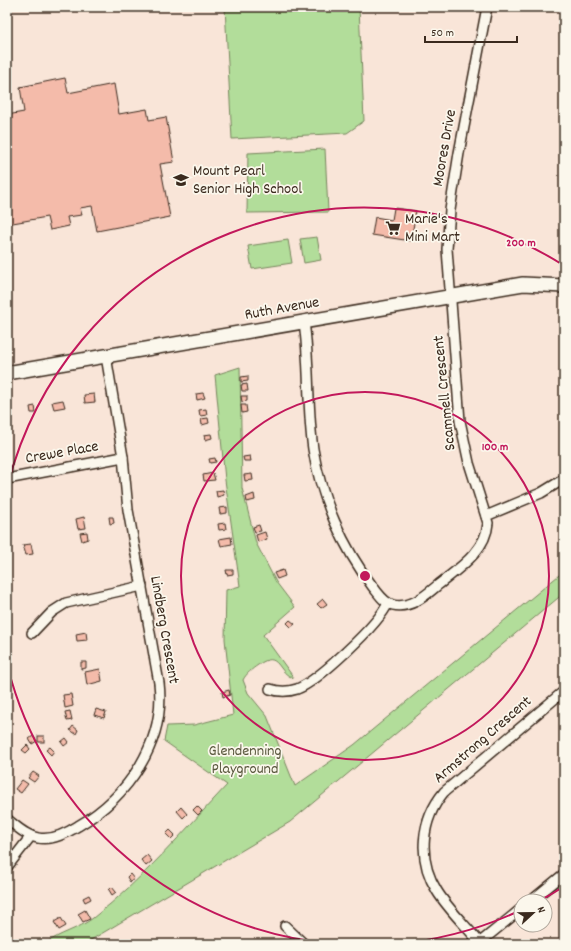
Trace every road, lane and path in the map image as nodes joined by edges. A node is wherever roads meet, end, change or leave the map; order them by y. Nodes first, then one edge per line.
1 (487, 7) edge
2 (564, 286) edge
3 (451, 296) junction
4 (304, 322) junction
5 (106, 356) junction
6 (7, 373) edge
7 (123, 457) junction
8 (7, 479) edge
9 (564, 479) edge
10 (486, 516) junction
11 (142, 586) junction
12 (388, 603) junction
13 (32, 632) dead end
14 (270, 690) dead end
15 (564, 691) edge
16 (7, 819) edge
17 (31, 836) junction
18 (7, 867) edge
19 (564, 874) edge
20 (541, 893) edge
21 (513, 915) edge
22 (284, 926) dead end
23 (479, 943) edge
24 (304, 944) edge

1 - 3 street, Moores Drive
2 - 3 main road, Ruth Avenue
3 - 4 main road, Ruth Avenue
3 - 10 street, Scammell Crescent
4 - 5 main road, Ruth Avenue
4 - 12 street
5 - 6 main road, Ruth Avenue
5 - 7 street, Lindberg Crescent
7 - 8 street, Crewe Place
7 - 11 street, Lindberg Crescent
9 - 10 street
10 - 12 street, Scammell Crescent
11 - 13 street
11 - 17 street, Lindberg Crescent
12 - 14 street
15 - 23 street, Armstrong Crescent
16 - 17 street, Lindberg Crescent
17 - 18 street
19 - 20 street
21 - 23 street
22 - 24 street

